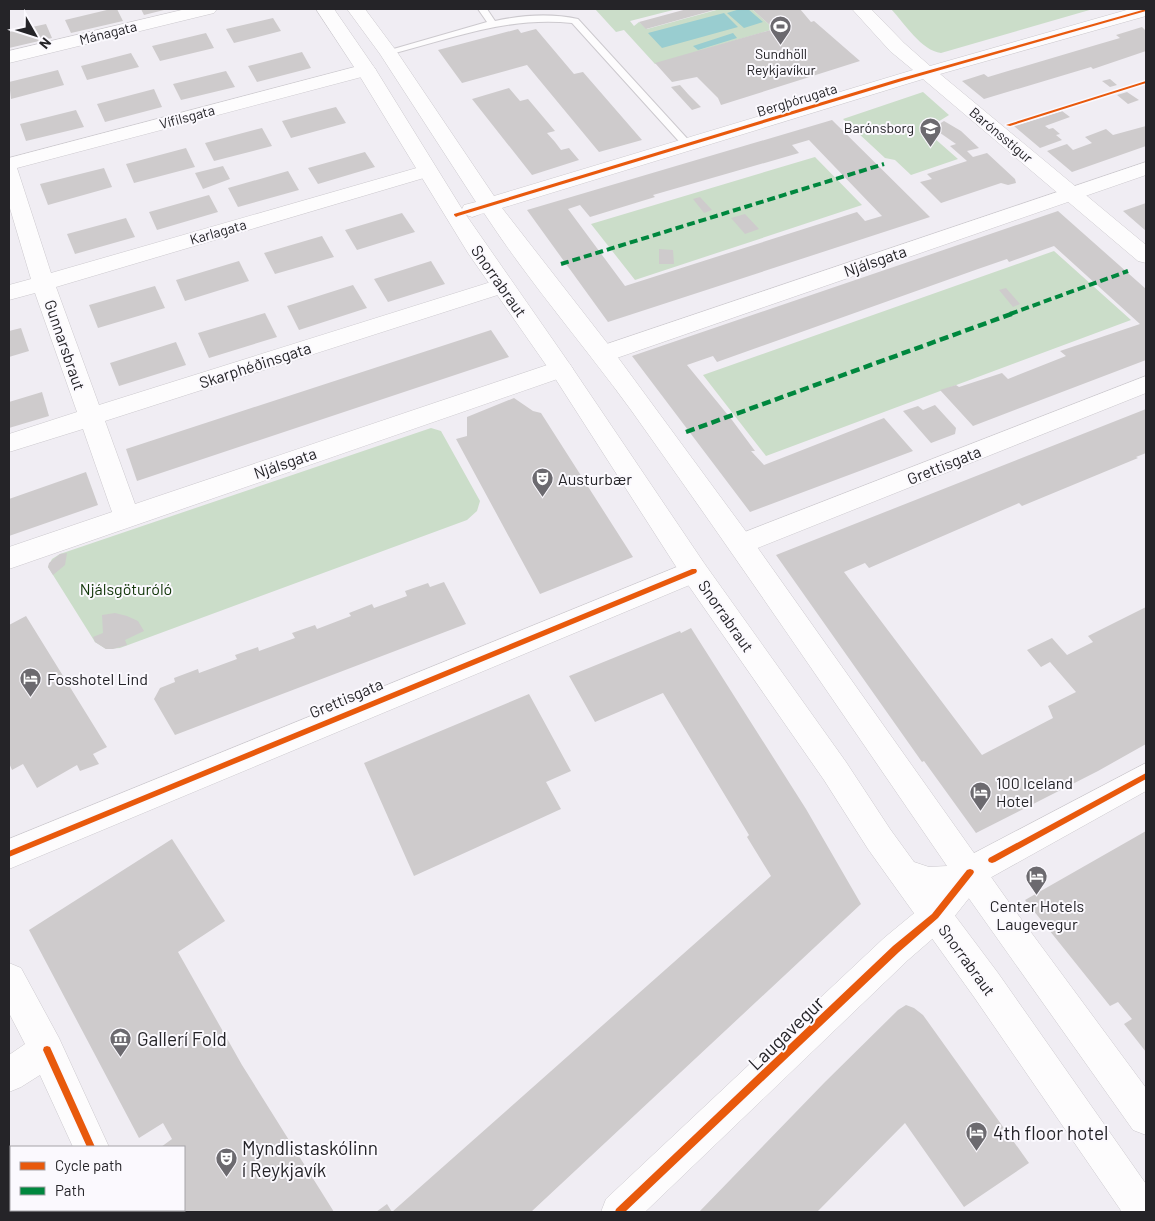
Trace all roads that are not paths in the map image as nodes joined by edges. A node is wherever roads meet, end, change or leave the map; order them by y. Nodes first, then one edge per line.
1 (208, 9) edge
2 (325, 9) edge
3 (356, 9) edge
4 (483, 9) edge
5 (861, 9) edge
6 (1146, 10) edge
7 (493, 24) junction
8 (388, 52) junction
9 (9, 57) edge
10 (366, 70) junction
11 (927, 74) junction
12 (689, 146) junction
13 (9, 164) edge
14 (1146, 168) edge
15 (9, 171) edge
16 (427, 171) junction
17 (1071, 194) junction
18 (489, 205) junction
19 (456, 215) junction
20 (1146, 256) edge
21 (43, 283) junction
22 (502, 286) junction
23 (9, 293) edge
24 (603, 354) junction
25 (561, 369) junction
26 (1146, 384) edge
27 (90, 418) junction
28 (9, 444) edge
29 (127, 517) junction
30 (741, 544) junction
31 (9, 558) edge
32 (694, 571) junction
33 (1146, 776) edge
34 (9, 854) edge
35 (903, 872) junction
36 (970, 872) junction
37 (935, 916) junction
38 (9, 980) edge
39 (46, 1050) junction
40 (9, 1075) edge
41 (1146, 1117) edge
42 (91, 1146) edge
43 (619, 1212) edge
44 (1144, 1212) edge

1 - 9 street, Mánagata
2 - 10 street, Snorrabraut
3 - 8 street
4 - 7 lane
5 - 11 street, Barónsstígur
6 - 11 street, Bergþórugata
7 - 8 lane
7 - 12 lane
8 - 18 street
10 - 13 street, Vífilsgata
10 - 16 street, Snorrabraut
11 - 12 street, Bergþórugata
11 - 17 street, Barónsstígur
12 - 18 street, Bergþórugata
14 - 17 street, Njálsgata
15 - 21 street, Gunnarsbraut
16 - 19 street, Snorrabraut
16 - 21 street, Karlagata
17 - 20 street, Barónsstígur
17 - 24 street, Njálsgata
18 - 19 street, Bergþórugata
18 - 24 street
19 - 22 street, Snorrabraut
21 - 23 street, Karlagata
21 - 27 street, Gunnarsbraut
22 - 25 street, Snorrabraut
22 - 27 street, Skarphéðinsgata
24 - 30 street
25 - 29 street, Njálsgata
25 - 32 street, Snorrabraut
26 - 30 street, Grettisgata
27 - 28 street, Skarphéðinsgata
27 - 29 street, Gunnarsbraut
29 - 31 street, Njálsgata
30 - 36 street
32 - 34 street, Grettisgata
32 - 35 street, Snorrabraut
33 - 36 street, Laugavegur
35 - 36 street, Laugavegur
35 - 37 street, Snorrabraut
36 - 37 street, Laugavegur
36 - 41 street
37 - 43 street, Laugavegur
37 - 44 street, Snorrabraut
38 - 39 street
39 - 40 street
39 - 42 street

